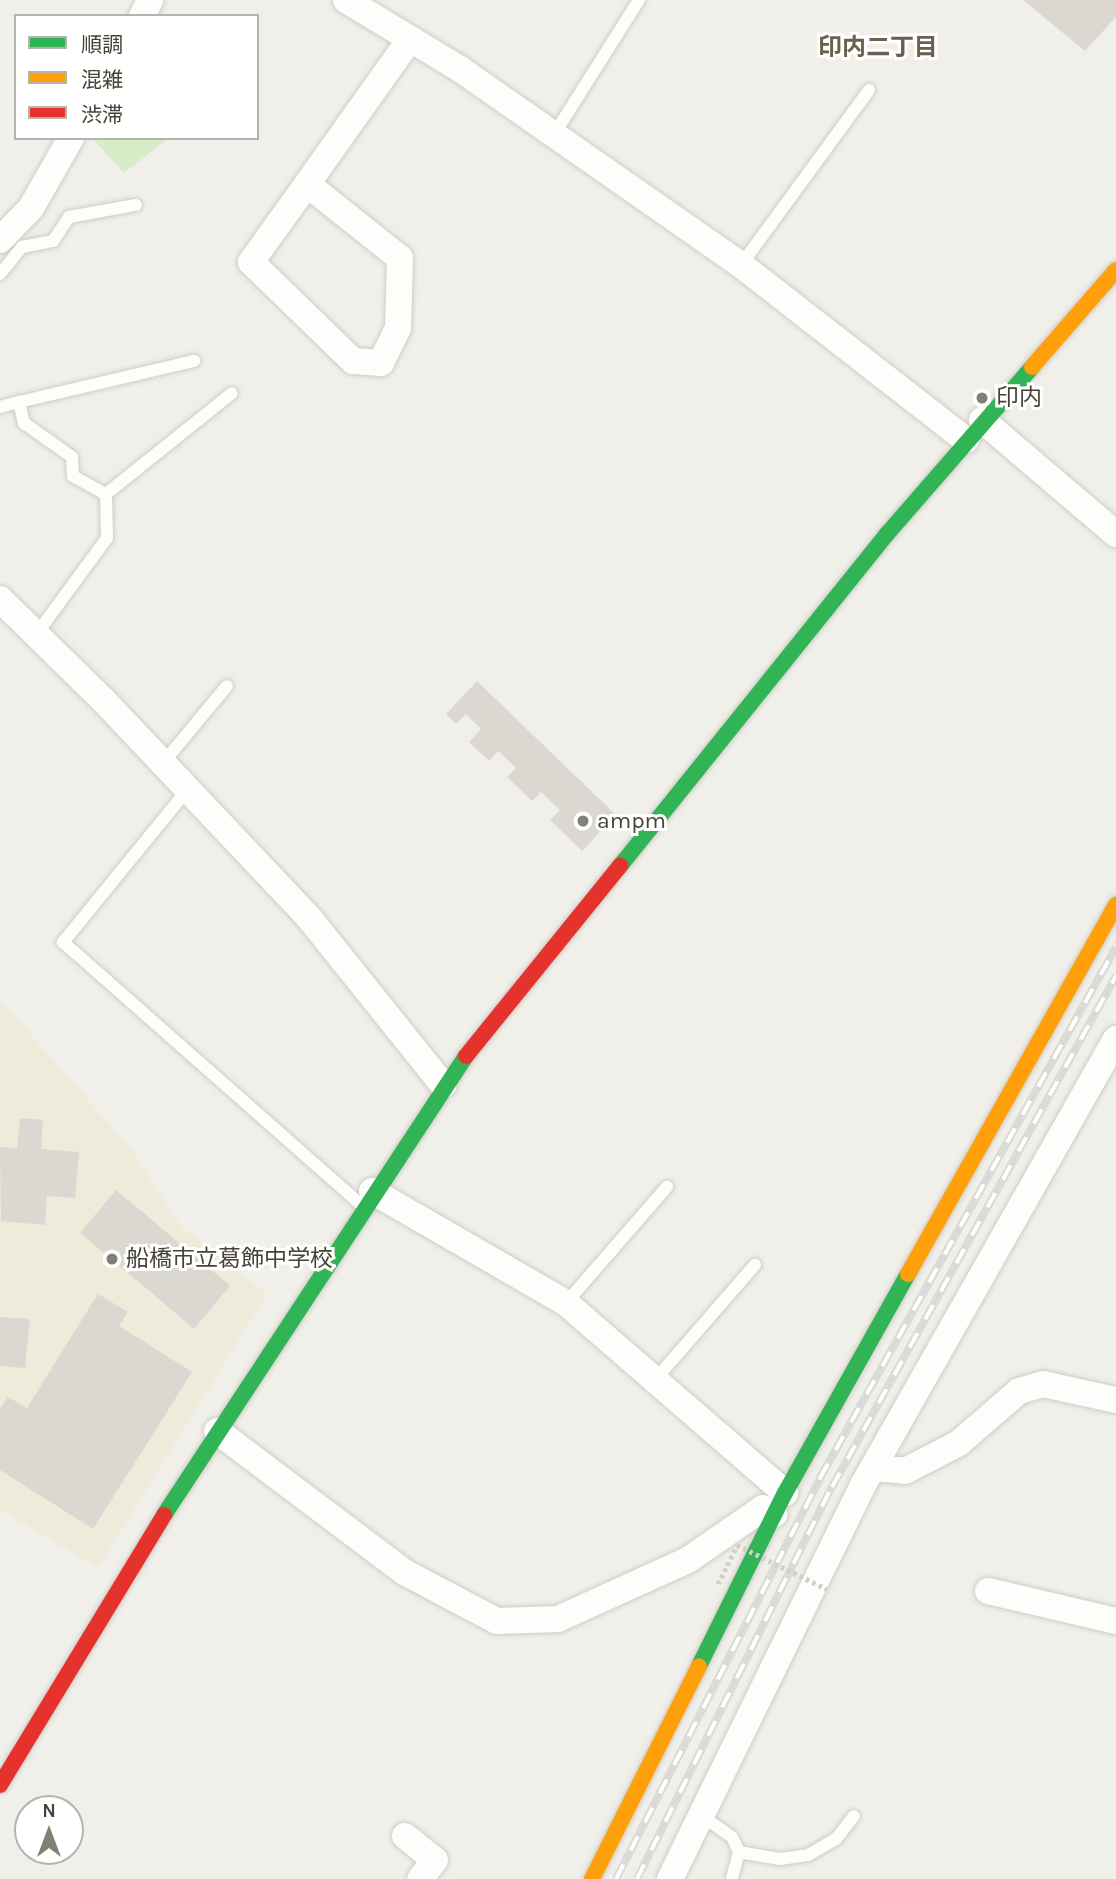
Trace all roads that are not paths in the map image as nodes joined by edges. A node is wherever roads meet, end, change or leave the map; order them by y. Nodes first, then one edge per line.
1 (346, 0) edge
2 (639, 0) edge
3 (410, 39) junction
4 (869, 90) dead end
5 (553, 136) junction
6 (70, 140) edge
7 (307, 184) junction
8 (136, 205) dead end
9 (0, 240) edge
10 (741, 265) junction
11 (1116, 270) edge
12 (0, 274) edge
13 (194, 361) dead end
14 (232, 393) dead end
15 (19, 402) junction
16 (0, 407) edge
17 (974, 430) junction
18 (106, 494) junction
19 (1116, 534) edge
20 (0, 599) edge
21 (35, 636) junction
22 (227, 686) dead end
23 (163, 763) junction
24 (188, 788) junction
25 (1116, 905) edge
26 (1116, 1038) edge
27 (443, 1085) junction
28 (667, 1187) dead end
29 (367, 1199) junction
30 (755, 1265) dead end
31 (566, 1304) junction
32 (653, 1382) junction
33 (1116, 1400) edge
34 (217, 1431) junction
35 (873, 1468) junction
36 (780, 1503) junction
37 (988, 1591) dead end
38 (1116, 1622) edge
39 (0, 1785) edge
40 (699, 1814) junction
41 (854, 1816) dead end
42 (405, 1836) dead end
43 (739, 1852) junction
44 (420, 1879) edge
45 (592, 1879) edge
46 (670, 1879) edge
47 (732, 1879) edge

1 - 3 street
2 - 5 lane
3 - 5 street
3 - 7 street
4 - 10 lane
5 - 10 street
6 - 9 street
7 - 7 street
8 - 12 lane
10 - 17 street
11 - 17 street
13 - 15 lane
14 - 18 lane
15 - 16 lane
15 - 18 lane
17 - 19 street
17 - 27 street
18 - 21 lane
20 - 21 street
21 - 23 street
22 - 23 lane
23 - 24 street
24 - 27 street
24 - 29 lane
25 - 36 street
26 - 35 street
27 - 29 street
28 - 31 lane
29 - 31 street
29 - 34 street
30 - 32 lane
31 - 32 street
32 - 36 street
33 - 35 street
34 - 36 street
34 - 39 street
35 - 40 street
36 - 45 street
37 - 38 street
40 - 43 lane
40 - 46 street
41 - 43 lane
42 - 44 street
43 - 47 lane

